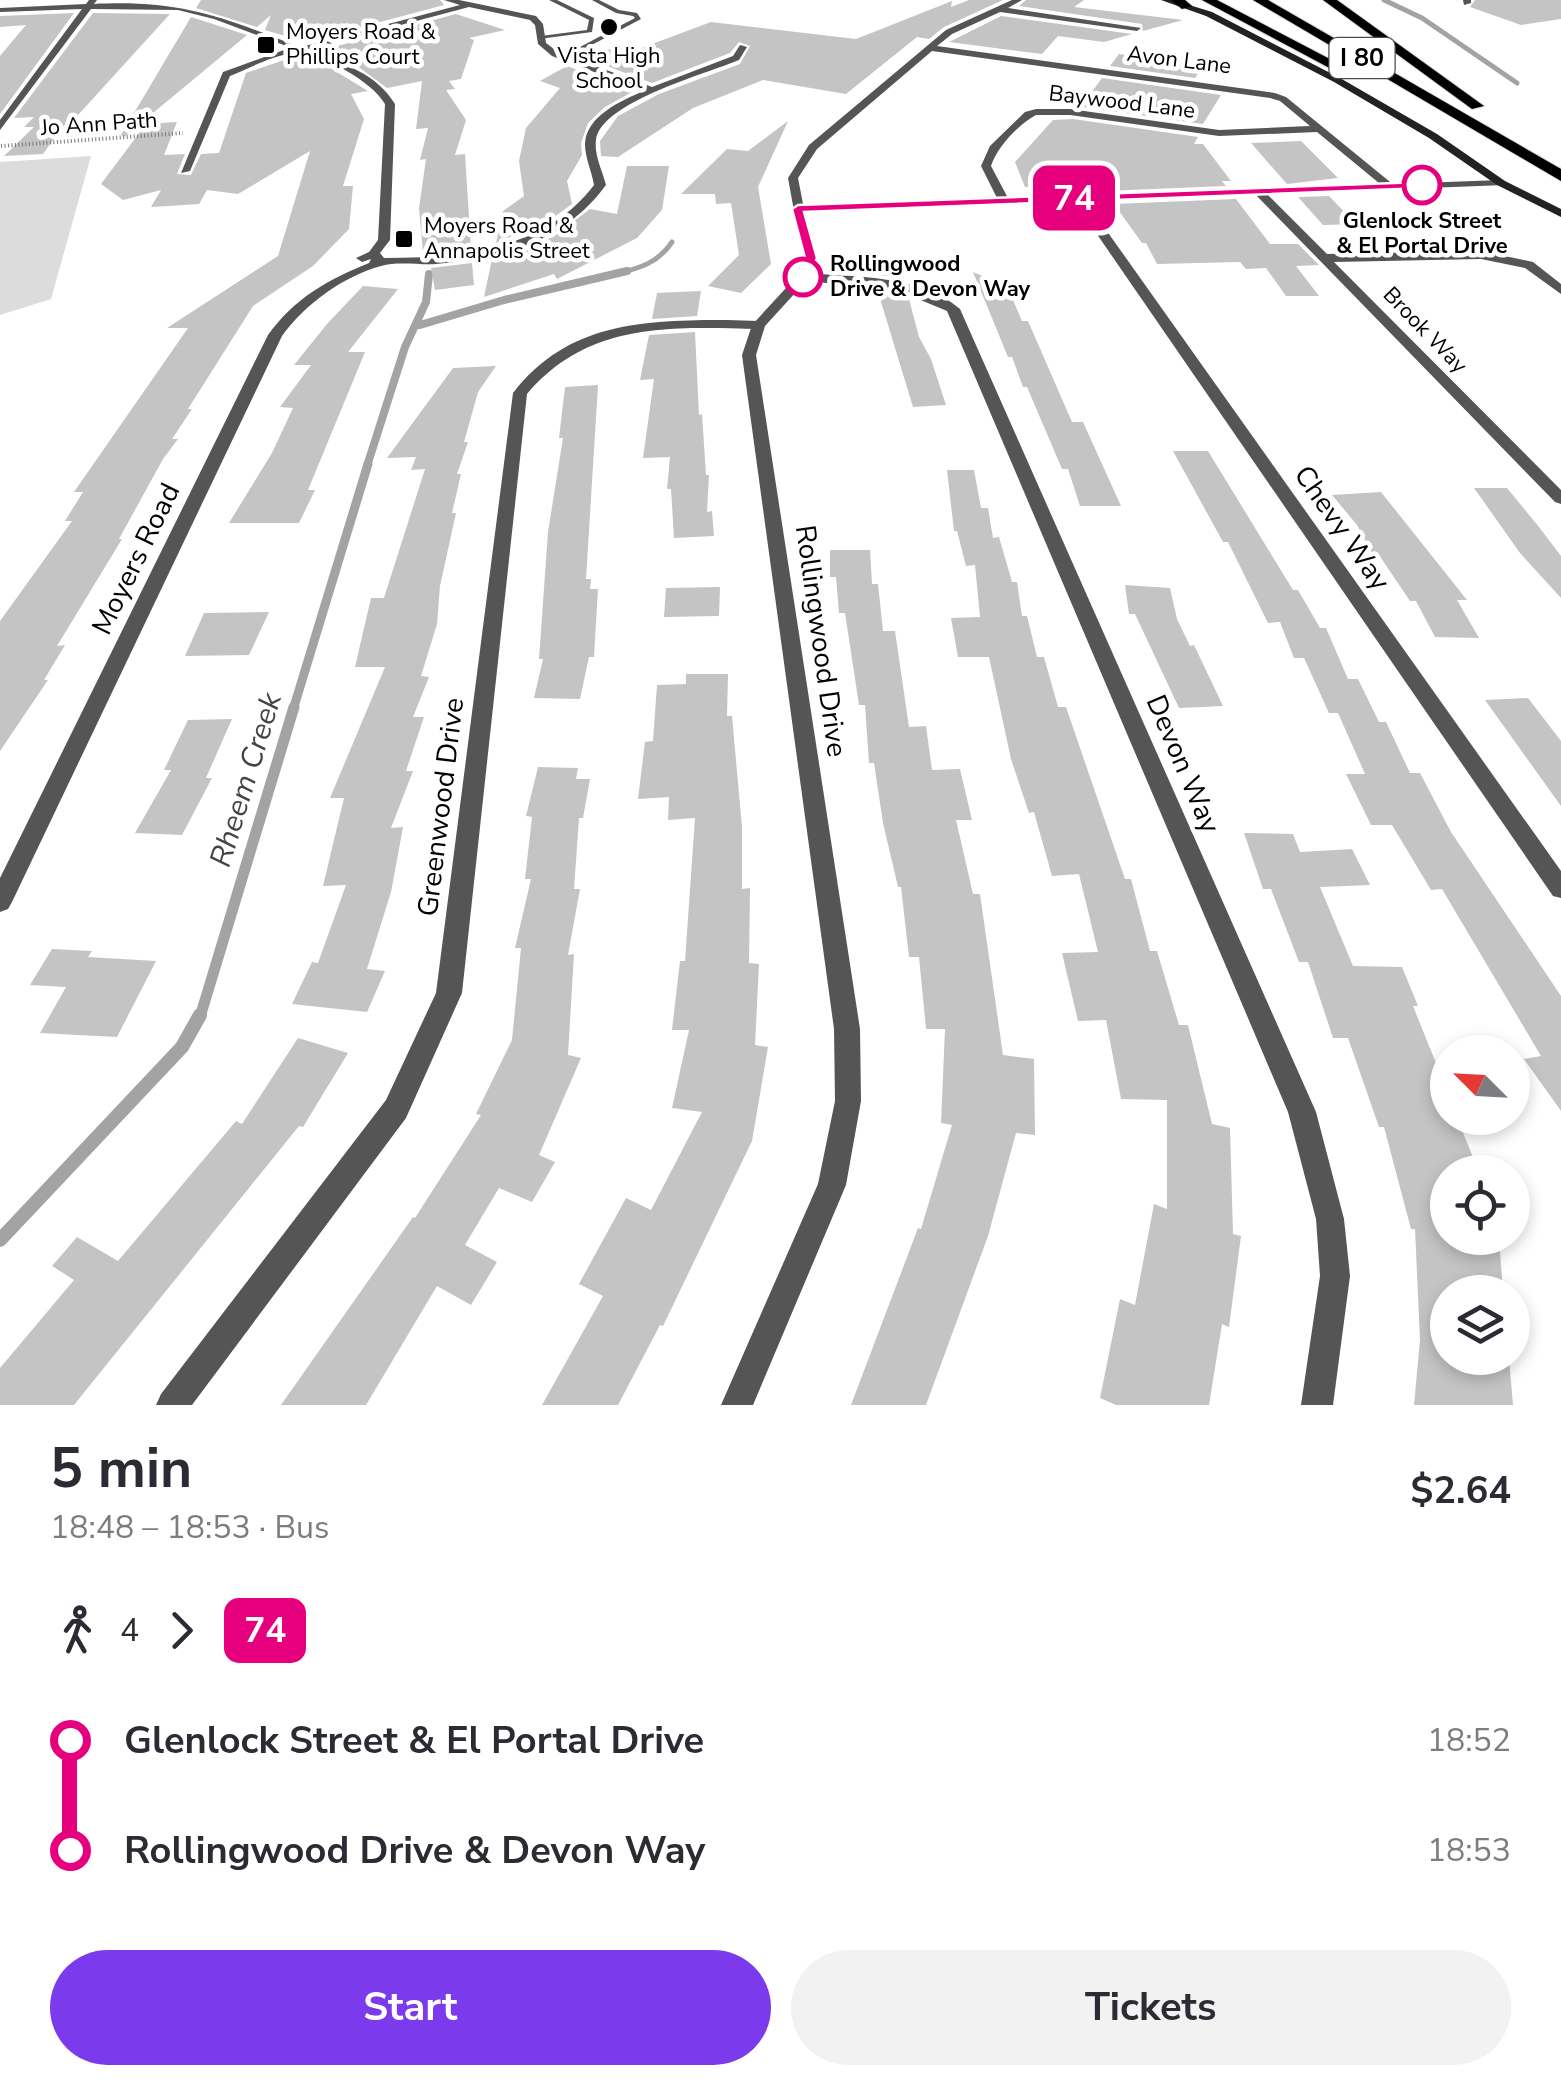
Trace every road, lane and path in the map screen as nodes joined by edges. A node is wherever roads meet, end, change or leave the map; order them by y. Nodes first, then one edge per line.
1 (448, 0) edge
2 (552, 0) edge
3 (595, 0) edge
4 (1018, 0) edge
5 (1165, 0) edge
6 (1208, 0) edge
7 (1259, 0) edge
8 (1329, 0) edge
9 (476, 2) edge
10 (91, 3) edge
11 (1182, 3) edge
12 (999, 8) junction
13 (0, 10) edge
14 (618, 12) junction
15 (1321, 14) dead end
16 (592, 19) junction
17 (1137, 28) dead end
18 (590, 31) junction
19 (614, 32) junction
20 (541, 38) junction
21 (743, 47) dead end
22 (932, 48) junction
23 (289, 50) junction
24 (306, 50) junction
25 (563, 58) junction
26 (656, 92) junction
27 (1477, 112) junction
28 (0, 127) edge
29 (1319, 129) junction
30 (201, 132) junction
31 (0, 146) edge
32 (186, 171) dead end
33 (1561, 176) edge
34 (1501, 182) junction
35 (1389, 186) junction
36 (1258, 192) junction
37 (1078, 198) junction
38 (1003, 200) junction
39 (798, 209) junction
40 (1561, 214) edge
41 (1326, 258) junction
42 (376, 259) junction
43 (803, 277) junction
44 (1561, 290) edge
45 (759, 325) junction
46 (1561, 499) edge
47 (1561, 890) edge
48 (0, 902) edge
49 (172, 1405) edge
50 (738, 1405) edge
51 (1317, 1405) edge

1 - 9 street
2 - 16 lane
3 - 14 lane
4 - 12 street
5 - 11 main road
6 - 27 highway
7 - 27 highway, I 80
8 - 27 highway
9 - 20 street
9 - 24 street
10 - 13 street
10 - 23 street
10 - 28 street
11 - 34 main road
12 - 17 street
12 - 22 street
14 - 16 lane
14 - 19 lane
15 - 27 highway, I 80
16 - 18 lane
18 - 19 lane
18 - 20 lane
19 - 25 lane
20 - 25 street
21 - 26 street
22 - 29 street, Avon Lane
22 - 39 street
23 - 24 street
23 - 30 street
24 - 42 street
25 - 26 street
26 - 42 street, Moyers Road
27 - 33 highway, I 80
29 - 35 street, Avon Lane
29 - 38 street, Baywood Lane
30 - 31 path, Jo Ann Path
30 - 32 street
34 - 35 street
34 - 40 main road
35 - 36 street
36 - 37 street
36 - 41 street, Brook Way
37 - 38 street
37 - 47 street, Chevy Way
38 - 39 street
39 - 43 street
41 - 44 street
41 - 46 street, Brook Way
42 - 48 street, Moyers Road
43 - 45 street
43 - 51 street, Devon Way
45 - 49 street, Greenwood Drive
45 - 50 street, Rollingwood Drive

